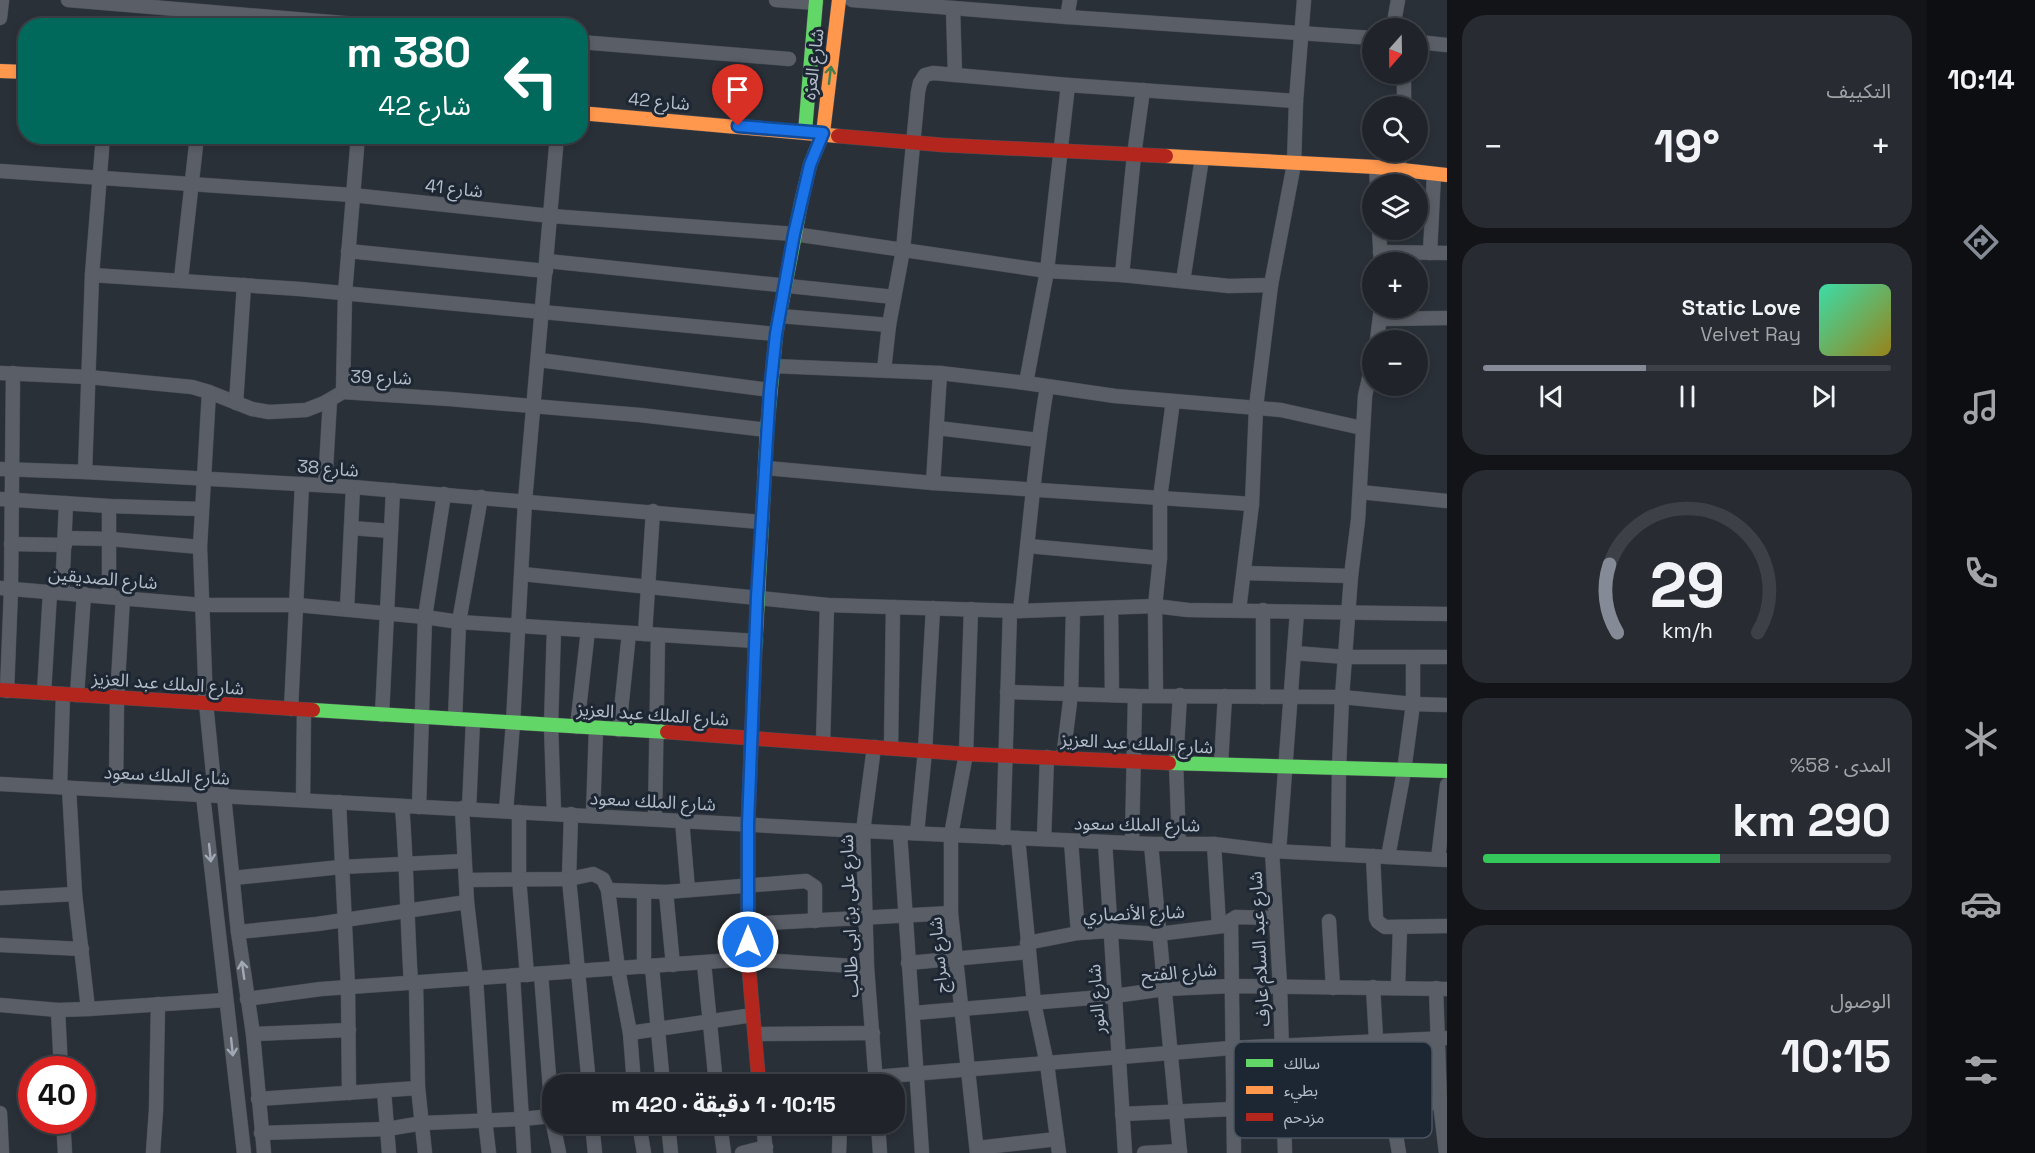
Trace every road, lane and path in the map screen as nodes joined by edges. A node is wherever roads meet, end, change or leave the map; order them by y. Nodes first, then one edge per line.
1 (2, 0) edge
2 (68, 0) edge
3 (253, 0) edge
4 (776, 0) edge
5 (839, 0) edge
6 (852, 0) edge
7 (1070, 0) edge
8 (1304, 0) edge
9 (1398, 0) edge
10 (113, 2) edge
11 (816, 2) edge
12 (953, 8) junction
13 (251, 15) junction
14 (1067, 17) junction
15 (0, 18) edge
16 (267, 18) edge
17 (1395, 18) edge
18 (1301, 32) junction
19 (1362, 37) edge
20 (588, 43) edge
21 (1428, 43) edge
22 (1447, 45) edge
23 (789, 59) dead end
24 (0, 71) edge
25 (18, 72) edge
26 (955, 75) junction
27 (1068, 86) junction
28 (1143, 90) junction
29 (1296, 101) junction
30 (588, 114) edge
31 (805, 132) junction
32 (823, 133) junction
33 (913, 141) junction
34 (102, 144) edge
35 (196, 144) edge
36 (357, 144) edge
37 (556, 144) edge
38 (1062, 150) junction
39 (1134, 155) junction
40 (1202, 158) junction
41 (1399, 162) edge
42 (1294, 164) junction
43 (810, 165) junction
44 (1376, 167) junction
45 (1399, 170) junction
46 (0, 171) edge
47 (1376, 174) edge
48 (1441, 174) edge
49 (100, 179) junction
50 (191, 185) junction
51 (352, 195) junction
52 (551, 216) junction
53 (794, 234) junction
54 (903, 250) junction
55 (348, 251) junction
56 (1430, 253) joint
57 (1447, 253) edge
58 (547, 266) junction
59 (1047, 271) junction
60 (92, 275) junction
61 (1122, 275) junction
62 (181, 279) junction
63 (1183, 281) junction
64 (244, 285) junction
65 (786, 285) junction
66 (1271, 285) junction
67 (345, 293) junction
68 (894, 297) junction
69 (543, 312) junction
70 (780, 315) junction
71 (1428, 317) edge
72 (1447, 318) edge
73 (889, 325) junction
74 (776, 334) junction
75 (539, 360) junction
76 (773, 366) junction
77 (884, 370) junction
78 (7, 373) edge
79 (940, 373) junction
80 (88, 377) junction
81 (1026, 383) junction
82 (1047, 387) junction
83 (770, 390) junction
84 (209, 392) junction
85 (343, 392) junction
86 (1365, 396) edge
87 (330, 400) junction
88 (1173, 401) junction
89 (236, 403) junction
90 (535, 406) junction
91 (1256, 407) junction
92 (937, 428) junction
93 (1362, 428) junction
94 (767, 430) junction
95 (1038, 440) junction
96 (766, 468) junction
97 (6, 469) edge
98 (85, 472) junction
99 (203, 478) junction
100 (933, 483) junction
101 (302, 484) junction
102 (325, 485) junction
103 (353, 487) junction
104 (393, 490) junction
105 (1035, 490) junction
106 (1360, 492) junction
107 (444, 494) junction
108 (481, 497) junction
109 (1161, 498) junction
110 (5, 499) edge
111 (525, 501) junction
112 (1447, 501) edge
113 (66, 503) junction
114 (1252, 504) junction
115 (109, 506) junction
116 (201, 509) junction
117 (653, 511) junction
118 (761, 522) junction
119 (351, 528) junction
120 (391, 531) junction
121 (110, 539) junction
122 (65, 541) junction
123 (7, 546) edge
124 (1028, 546) junction
125 (200, 547) junction
126 (1160, 558) junction
127 (1244, 573) junction
128 (522, 574) junction
129 (1351, 576) junction
130 (648, 588) junction
131 (5, 589) edge
132 (56, 592) junction
133 (84, 594) junction
134 (116, 597) junction
135 (757, 597) junction
136 (202, 605) junction
137 (297, 605) junction
138 (826, 605) junction
139 (1155, 606) junction
140 (892, 607) junction
141 (933, 608) junction
142 (347, 609) junction
143 (971, 609) junction
144 (1111, 609) junction
145 (1073, 610) junction
146 (1239, 610) junction
147 (1263, 610) junction
148 (1015, 611) junction
149 (1297, 612) junction
150 (1349, 613) junction
151 (387, 614) junction
152 (1447, 614) edge
153 (425, 617) junction
154 (459, 622) junction
155 (519, 626) junction
156 (554, 628) junction
157 (588, 630) junction
158 (629, 633) junction
159 (652, 635) junction
160 (756, 642) junction
161 (1294, 653) junction
162 (1346, 657) junction
163 (1447, 657) edge
164 (1413, 658) junction
165 (4, 691) edge
166 (1008, 692) junction
167 (44, 693) junction
168 (1071, 694) junction
169 (70, 695) junction
170 (1112, 695) junction
171 (1180, 695) junction
172 (1136, 696) junction
173 (1156, 696) junction
174 (1225, 696) junction
175 (1263, 697) junction
176 (1342, 697) junction
177 (117, 698) junction
178 (1290, 698) junction
179 (206, 703) junction
180 (1413, 704) junction
181 (1447, 705) edge
182 (297, 710) junction
183 (382, 715) junction
184 (421, 717) junction
185 (455, 719) junction
186 (473, 720) junction
187 (513, 723) junction
188 (551, 725) junction
189 (577, 727) junction
190 (596, 728) junction
191 (619, 730) junction
192 (657, 732) junction
193 (753, 739) junction
194 (823, 743) junction
195 (874, 747) junction
196 (891, 748) junction
197 (926, 751) junction
198 (966, 754) junction
199 (1006, 754) junction
200 (1047, 757) junction
201 (1063, 758) junction
202 (1135, 762) junction
203 (1176, 763) junction
204 (1221, 764) junction
205 (1284, 768) junction
206 (1339, 769) junction
207 (1404, 771) junction
208 (1447, 771) edge
209 (213, 773) junction
210 (0, 784) edge
211 (1447, 785) edge
212 (64, 788) junction
213 (116, 790) junction
214 (203, 795) junction
215 (224, 796) junction
216 (303, 800) junction
217 (339, 802) junction
218 (402, 806) junction
219 (419, 807) junction
220 (465, 809) junction
221 (513, 811) junction
222 (554, 813) junction
223 (571, 814) junction
224 (593, 816) junction
225 (655, 819) junction
226 (682, 820) junction
227 (748, 824) junction
228 (863, 831) junction
229 (900, 833) junction
230 (917, 833) junction
231 (951, 835) junction
232 (1003, 838) junction
233 (1018, 838) junction
234 (1044, 839) junction
235 (1071, 841) junction
236 (1105, 842) junction
237 (1132, 843) junction
238 (1179, 843) junction
239 (1150, 844) junction
240 (1214, 844) junction
241 (1276, 851) junction
242 (1338, 854) junction
243 (1373, 856) junction
244 (1388, 857) junction
245 (1442, 860) edge
246 (464, 861) junction
247 (406, 863) junction
248 (341, 867) junction
249 (233, 878) junction
250 (519, 878) junction
251 (569, 879) junction
252 (466, 880) junction
253 (748, 885) junction
254 (608, 890) junction
255 (688, 890) junction
256 (666, 892) junction
257 (644, 893) junction
258 (75, 894) junction
259 (0, 898) edge
260 (467, 902) junction
261 (406, 911) junction
262 (951, 913) junction
263 (906, 916) junction
264 (866, 918) junction
265 (1276, 918) junction
266 (345, 920) junction
267 (816, 921) junction
268 (1329, 921) dead end
269 (1225, 923) junction
270 (747, 924) junction
271 (1447, 926) edge
272 (1400, 927) junction
273 (1109, 931) junction
274 (238, 932) junction
275 (1078, 933) junction
276 (1158, 934) junction
277 (0, 945) edge
278 (1028, 947) junction
279 (82, 949) junction
280 (748, 959) junction
281 (956, 959) junction
282 (704, 963) junction
283 (908, 963) junction
284 (673, 965) junction
285 (648, 967) junction
286 (867, 967) junction
287 (618, 969) junction
288 (577, 972) junction
289 (534, 975) junction
290 (513, 977) junction
291 (476, 979) junction
292 (414, 983) junction
293 (1232, 986) junction
294 (1280, 986) junction
295 (348, 987) junction
296 (1373, 987) junction
297 (1398, 987) junction
298 (1333, 988) junction
299 (1442, 988) edge
300 (1165, 989) junction
301 (1114, 996) junction
302 (247, 999) junction
303 (226, 1000) junction
304 (1034, 1003) junction
305 (158, 1004) junction
306 (0, 1005) edge
307 (961, 1008) junction
308 (88, 1009) junction
309 (58, 1010) junction
310 (914, 1013) junction
311 (753, 1015) junction
312 (711, 1021) junction
313 (659, 1029) junction
314 (349, 1030) junction
315 (630, 1033) junction
316 (873, 1033) junction
317 (253, 1034) junction
318 (755, 1034) junction
319 (1443, 1038) edge
320 (1375, 1041) junction
321 (1281, 1042) edge
322 (1359, 1042) edge
323 (1231, 1048) junction
324 (1234, 1048) edge
325 (1169, 1054) junction
326 (60, 1056) edge
327 (1119, 1058) junction
328 (1047, 1064) junction
329 (969, 1071) junction
330 (547, 1074) edge
331 (588, 1074) edge
332 (633, 1074) edge
333 (662, 1074) edge
334 (715, 1074) edge
335 (758, 1074) edge
336 (875, 1074) edge
337 (917, 1075) junction
338 (905, 1077) edge
339 (418, 1088) junction
340 (384, 1091) junction
341 (349, 1093) junction
342 (258, 1099) junction
343 (1444, 1103) edge
344 (1233, 1105) junction
345 (1175, 1110) junction
346 (0, 1113) edge
347 (1122, 1114) junction
348 (542, 1116) edge
349 (522, 1119) junction
350 (485, 1120) junction
351 (423, 1123) junction
352 (387, 1129) junction
353 (261, 1133) junction
354 (64, 1134) edge
355 (556, 1134) edge
356 (593, 1134) edge
357 (641, 1134) edge
358 (669, 1134) edge
359 (721, 1134) edge
360 (764, 1134) edge
361 (840, 1134) edge
362 (879, 1134) edge
363 (1284, 1138) edge
364 (1394, 1138) edge
365 (1058, 1146) edge
366 (1, 1150) edge
367 (766, 1150) edge
368 (977, 1150) edge
369 (1180, 1152) edge
370 (65, 1153) edge
371 (153, 1153) edge
372 (244, 1153) edge
373 (264, 1153) edge
374 (389, 1153) edge
375 (425, 1153) edge
376 (489, 1153) edge
377 (524, 1153) edge
378 (559, 1153) edge
379 (595, 1153) edge
380 (644, 1153) edge
381 (671, 1153) edge
382 (723, 1153) edge
383 (742, 1153) edge
384 (839, 1153) edge
385 (880, 1153) edge
386 (922, 1153) edge
387 (1125, 1153) edge
388 (1144, 1153) edge
389 (1234, 1153) edge
390 (1285, 1153) edge
391 (1399, 1153) edge
392 (1446, 1153) edge

1 - 15 street
2 - 10 street
3 - 13 street
4 - 11 street
32 -> 5 street, شارع العزه
6 - 12 street
7 - 14 street
8 - 18 street
9 - 17 street
10 - 13 street
11 - 31 street, شارع العزه
12 - 14 street
12 - 26 street
13 - 16 street
14 - 18 street
18 - 19 street
18 - 29 street
20 - 23 street
21 - 22 street
24 - 25 street
26 - 27 street
26 - 33 street
27 - 28 street
27 - 38 street
28 - 29 street
28 - 39 street
29 - 42 street
30 - 31 street, شارع 42
31 - 32 street, شارع 42
31 - 43 street, شارع العزه
32 - 33 street, شارع 42
32 - 43 street, شارع العزه
33 - 38 street, شارع 42
33 - 54 street
34 - 49 street
35 - 50 street
36 - 51 street
37 - 52 street
38 - 39 street, شارع 42
38 - 59 street
39 - 40 street, شارع 42
39 - 61 street
40 - 42 street, شارع 42
40 - 63 street
41 - 45 street
42 - 44 street, شارع 42
42 - 66 street
43 - 53 street, شارع العزه
44 - 45 street, شارع 42
44 - 47 street
45 - 48 street, شارع 42
46 - 49 street, شارع 41
48 - 56 street
49 - 50 street, شارع 41
49 - 60 street
50 - 51 street, شارع 41
50 - 62 street
51 - 52 street, شارع 41
51 - 55 street
52 - 53 street, شارع 41
52 - 58 street
53 - 54 street, شارع 41
53 - 65 street, شارع العزه
54 - 59 street, شارع 41
54 - 68 street
55 - 58 street
55 - 67 street
56 - 57 street
58 - 65 street
58 - 69 street
59 - 61 street, شارع 41
59 - 81 street
60 - 62 street
60 - 80 street
61 - 63 street, شارع 41
62 - 64 street
63 - 66 street, شارع 41
64 - 67 street
64 - 89 street
65 - 68 street
65 - 70 street, شارع العزه
66 - 91 street
67 - 69 street
67 - 85 street
68 - 73 street
69 - 74 street
69 - 75 street
70 - 73 street
70 - 74 street, شارع العزه
71 - 72 street
73 - 77 street
74 - 76 street, شارع العزه
75 - 83 street
75 - 90 street
76 - 77 street
76 - 83 street, شارع العزه
77 - 79 street
78 - 80 street, شارع 39
78 - 97 street
79 - 81 street
79 - 92 street
80 - 84 street, شارع 39
80 - 98 street
81 - 82 street
82 - 88 street
82 - 95 street
83 - 94 street, شارع العزه
84 - 89 street, شارع 39
84 - 99 street
85 - 87 street, شارع 39
85 - 90 street, شارع 39
86 - 93 street
87 - 89 street, شارع 39
87 - 102 street
88 - 91 street
88 - 109 street
90 - 94 street, شارع 39
90 - 111 street
91 - 93 street
91 - 114 street
92 - 95 street
92 - 100 street
93 - 106 street
94 - 96 street, شارع العزه
95 - 105 street
96 - 100 street
96 - 118 street, شارع العزه
97 - 98 street, شارع 38
97 - 110 street
98 - 99 street, شارع 38
99 - 101 street, شارع 38
99 - 116 street
100 - 105 street
101 - 102 street, شارع 38
101 - 137 street
102 - 103 street, شارع 38
103 - 104 street, شارع 38
103 - 119 street
104 - 107 street, شارع 38
104 - 120 street
105 - 109 street
105 - 124 street
106 - 112 street
106 - 129 street
107 - 108 street, شارع 38
107 - 153 street
108 - 111 street, شارع 38
108 - 154 street
109 - 114 street
109 - 126 street
110 - 113 street
110 - 123 street
111 - 117 street, شارع 38
111 - 128 street
113 - 115 street
113 - 122 street
114 - 127 street
115 - 116 street
115 - 121 street
116 - 125 street
117 - 118 street, شارع 38
117 - 130 street
118 - 135 street, شارع العزه
119 - 120 street
119 - 142 street
120 - 151 street
121 - 122 street
121 - 125 street
121 - 134 street
122 - 123 street
122 - 132 street
123 - 131 street
124 - 126 street
124 - 148 street
125 - 136 street
126 - 139 street
127 - 129 street
127 - 146 street
128 - 130 street
128 - 155 street
129 - 150 street
130 - 135 street
130 - 159 street
131 - 132 street, شارع الصديقين
131 - 165 street
132 - 133 street, شارع الصديقين
132 - 167 street
133 - 134 street, شارع الصديقين
133 - 169 street
134 - 136 street, شارع الصديقين
134 - 177 street
135 - 138 street
135 - 160 street, شارع العزه
136 - 137 street, شارع الصديقين
136 - 179 street
137 - 142 street, شارع الصديقين
137 - 182 street
138 - 140 street
138 - 194 street
139 - 144 street
139 - 146 street
139 - 173 street
140 - 141 street
140 - 196 street
141 - 143 street
141 - 197 street
142 - 151 street, شارع الصديقين
143 - 148 street
143 - 198 street, شارع سراج
144 - 145 street
144 - 170 street
145 - 148 street
145 - 168 street
146 - 147 street
147 - 149 street
147 - 175 street
148 - 166 street
149 - 150 street
149 - 161 street, شارع عبد السلام عارف
150 - 152 street
150 - 162 street
151 - 153 street, شارع الصديقين
151 - 183 street
153 - 154 street, شارع الصديقين
153 - 184 street
154 - 155 street, شارع الصديقين
154 - 185 street
155 - 156 street, شارع الصديقين
155 - 187 street
156 - 157 street, شارع الصديقين
156 - 188 street
157 - 158 street, شارع الصديقين
157 - 189 street
158 - 159 street, شارع الصديقين
158 - 191 street
159 - 160 street, شارع الصديقين
159 - 192 street
160 - 193 street, شارع العزه
161 - 162 street
161 - 178 street, شارع عبد السلام عارف
162 - 164 street
162 - 176 street
163 - 164 street
164 - 180 street
165 - 167 street, شارع الملك عبد العزيز
166 - 168 street
166 - 199 street
167 - 169 street, شارع الملك عبد العزيز
168 - 170 street
168 - 201 street
169 - 177 street, شارع الملك عبد العزيز
169 - 212 street
170 - 172 street
171 - 173 street
171 - 174 street
171 - 203 street
172 - 173 street
172 - 202 street
174 - 175 street
174 - 204 street
175 - 178 street
176 - 178 street
176 - 180 street
176 - 206 street
177 - 179 street, شارع الملك عبد العزيز
177 - 213 street
178 - 205 street, شارع عبد السلام عارف
179 - 182 street, شارع الملك عبد العزيز
179 - 209 street
180 - 181 street
180 - 207 street
182 - 183 street, شارع الملك عبد العزيز
182 - 216 street
183 - 184 street, شارع الملك عبد العزيز
184 - 185 street, شارع الملك عبد العزيز
184 - 219 street
185 - 186 street, شارع الملك عبد العزيز
186 - 187 street, شارع الملك عبد العزيز
186 - 220 street
187 - 188 street, شارع الملك عبد العزيز
187 - 221 street
188 - 189 street, شارع الملك عبد العزيز
188 - 222 street
189 - 190 street, شارع الملك عبد العزيز
190 - 191 street, شارع الملك عبد العزيز
190 - 224 street
191 - 192 street, شارع الملك عبد العزيز
192 - 193 street, شارع الملك عبد العزيز
192 - 225 street
193 - 194 street, شارع الملك عبد العزيز
193 - 227 street, شارع العزه
194 - 195 street, شارع الملك عبد العزيز
195 - 196 street, شارع الملك عبد العزيز
195 - 228 street, شارع على بن ابى طالب
196 - 197 street, شارع الملك عبد العزيز
197 - 198 street, شارع الملك عبد العزيز
197 - 230 street
198 - 199 street, شارع الملك عبد العزيز
198 - 231 street, شارع سراج
199 - 200 street, شارع الملك عبد العزيز
199 - 232 street
200 - 201 street, شارع الملك عبد العزيز
200 - 234 street
201 - 202 street, شارع الملك عبد العزيز
202 - 203 street, شارع الملك عبد العزيز
202 - 237 street
203 - 204 street, شارع الملك عبد العزيز
203 - 238 street
204 - 205 street, شارع الملك عبد العزيز
205 - 206 street, شارع الملك عبد العزيز
205 - 241 street, شارع عبد السلام عارف
206 - 207 street, شارع الملك عبد العزيز
206 - 242 street
207 - 208 street, شارع الملك عبد العزيز
207 - 244 street
209 - 214 street
209 - 215 street
210 - 212 street, شارع الملك سعود
211 - 245 street
212 - 213 street, شارع الملك سعود
212 - 258 street
213 - 214 street, شارع الملك سعود
214 - 215 street, شارع الملك سعود
214 -> 303 street
215 - 216 street, شارع الملك سعود
215 - 249 street
216 - 217 street, شارع الملك سعود
217 - 218 street, شارع الملك سعود
217 - 248 street
218 - 219 street, شارع الملك سعود
218 - 247 street
219 - 220 street, شارع الملك سعود
220 - 221 street, شارع الملك سعود
220 - 246 street
221 - 222 street, شارع الملك سعود
221 - 250 street
222 - 223 street, شارع الملك سعود
223 - 224 street, شارع الملك سعود
223 - 251 street
224 - 225 street, شارع الملك سعود
225 - 226 street, شارع الملك سعود
226 - 227 street, شارع الملك سعود
226 - 255 street
227 - 228 street, شارع الملك سعود
227 - 253 street, شارع العزه
228 - 229 street, شارع الملك سعود
228 - 264 street, شارع على بن ابى طالب
229 - 230 street, شارع الملك سعود
229 - 263 street
230 - 231 street, شارع الملك سعود
231 - 232 street, شارع الملك سعود
231 - 262 street, شارع سراج
232 - 233 street, شارع الملك سعود
233 - 234 street, شارع الملك سعود
233 - 278 street
234 - 235 street, شارع الملك سعود
235 - 236 street, شارع الملك سعود
235 - 275 street
236 - 237 street, شارع الملك سعود
236 - 273 street, شارع النور
237 - 239 street, شارع الملك سعود
238 - 239 street, شارع الملك سعود
238 - 240 street, شارع الملك سعود
239 - 276 street
240 - 241 street, شارع الملك سعود
240 - 269 street
241 - 242 street, شارع الملك سعود
241 - 265 street, شارع عبد السلام عارف
242 - 243 street, شارع الملك سعود
243 - 244 street, شارع الملك سعود
243 - 272 street
244 - 245 street, شارع الملك سعود
246 - 247 street
246 - 252 street
247 - 248 street
247 - 261 street
248 - 249 street
248 - 266 street
249 - 274 street
250 - 251 street
250 - 252 street
250 - 289 street
251 - 254 street
251 - 288 street
252 - 260 street
253 - 255 street
253 - 267 street
253 - 270 street, شارع العزه
254 - 257 street
254 - 287 street
255 - 256 street
256 - 257 street
256 - 284 street
257 - 285 street
258 - 259 street
258 - 279 street
260 - 261 street
260 - 291 street
261 - 266 street
261 - 292 street
262 - 263 street
262 - 281 street, شارع سراج
263 - 264 street
263 - 283 street
264 - 267 street
264 - 286 street, شارع على بن ابى طالب
265 - 269 street, شارع الأنصاري
265 - 294 street, شارع عبد السلام عارف
266 - 274 street
266 - 295 street
267 - 270 street
268 - 298 street
269 - 276 street, شارع الأنصاري
269 - 293 street
270 - 280 street, شارع العزه
271 - 272 street
272 - 297 street
273 - 275 street, شارع الأنصاري
273 - 276 street, شارع الأنصاري
273 - 301 street, شارع النور
302 -> 274 street
275 - 278 street, شارع الأنصاري
276 - 300 street
277 - 279 street
278 - 281 street, شارع الأنصاري
278 - 304 street
279 - 308 street
280 - 282 street
280 - 286 street
280 - 311 street, شارع العزه
281 - 283 street, شارع الأنصاري
281 - 307 street, شارع سراج
282 - 284 street
282 - 312 street
283 - 310 street
284 - 285 street
285 - 287 street
285 - 313 street
286 - 316 street, شارع على بن ابى طالب
287 - 288 street
287 - 315 street
288 - 289 street
288 - 331 street
289 - 290 street
289 - 330 street
290 - 291 street
290 - 349 street
291 - 292 street
291 - 350 street
292 - 295 street
292 - 339 street
293 - 294 street, شارع الفتح
293 - 300 street, شارع الفتح
293 - 323 street
294 - 298 street, شارع الفتح
294 - 321 street, شارع عبد السلام عارف
295 - 302 street
295 - 314 street
296 - 297 street, شارع الفتح
296 - 298 street, شارع الفتح
296 - 320 street
297 - 299 street, شارع الفتح
299 - 319 street
300 - 301 street, شارع الفتح
300 - 325 street
301 - 304 street, شارع الفتح
301 - 327 street, شارع النور
302 - 317 street
303 - 305 street
303 -> 372 street
304 - 307 street, شارع الفتح
304 - 328 street
305 - 308 street
305 - 371 street
306 - 309 street
307 - 310 street, شارع الفتح
307 - 329 street, شارع سراج
308 - 309 street
309 - 326 street
310 - 337 street
311 - 312 street
311 - 318 street, شارع العزه
312 - 313 street
312 - 334 street
313 - 315 street
313 - 333 street
314 - 317 street
314 - 341 street
315 - 332 street
316 - 318 street
316 - 336 street, شارع على بن ابى طالب
317 - 342 street
318 - 335 street, شارع العزه
319 - 320 street
319 - 343 street
320 - 322 street
323 - 324 street
323 - 325 street
323 - 344 street
325 - 327 street
325 - 345 street
327 - 328 street
327 - 347 street, شارع النور
328 - 329 street
328 - 365 street
329 - 337 street
329 - 368 street, شارع سراج
337 - 338 street
337 - 386 street
339 - 340 street
339 - 351 street
340 - 341 street
340 - 352 street
341 - 342 street
342 - 353 street
343 - 392 street
344 - 345 street
344 - 389 street
345 - 347 street
345 - 369 street
346 - 366 street
347 - 387 street, شارع النور
348 - 349 street
349 - 350 street
349 - 377 street
350 - 351 street
350 - 376 street
351 - 352 street
351 - 375 street
352 - 353 street
352 - 374 street
353 - 373 street
354 - 370 street
355 - 378 street
356 - 379 street
357 - 380 street
358 - 381 street
359 - 382 street
360 - 367 street
361 - 384 street
362 - 385 street
363 - 390 street, شارع عبد السلام عارف
364 - 391 street
365 - 368 street
367 - 383 street
369 - 388 street

